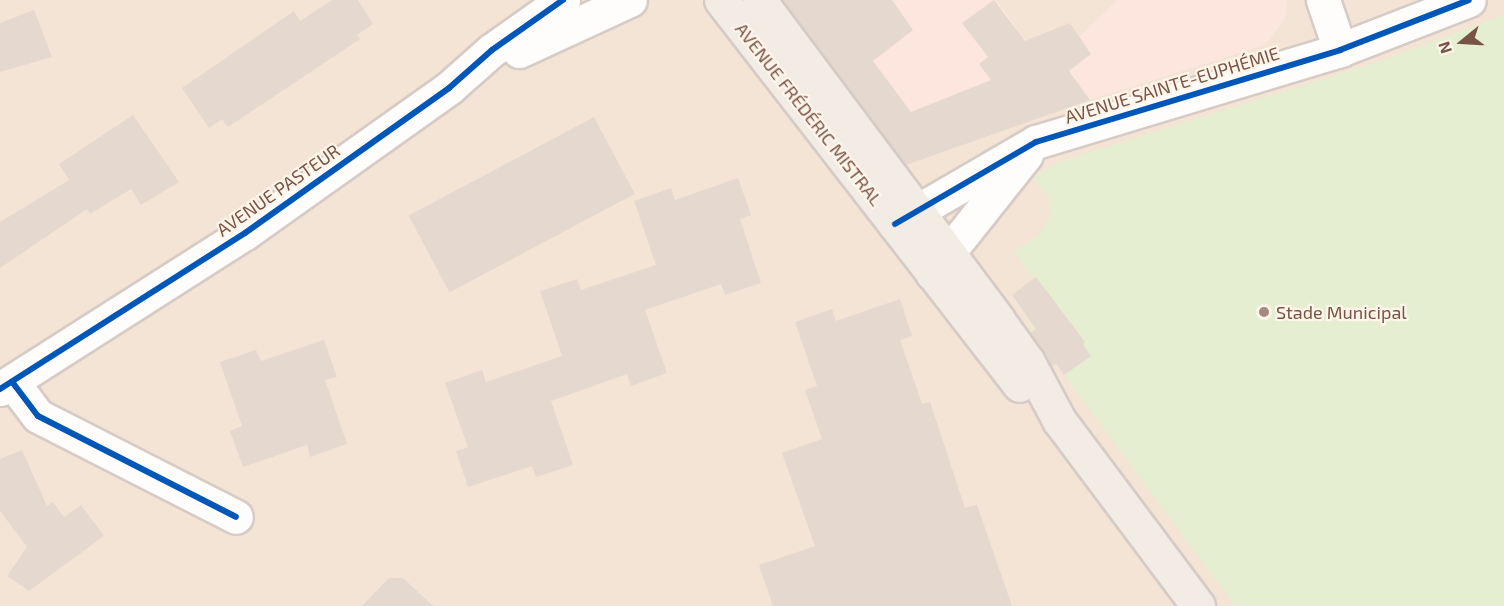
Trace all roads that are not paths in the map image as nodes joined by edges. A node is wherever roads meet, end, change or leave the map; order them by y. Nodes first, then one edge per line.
1 (563, 0) edge
2 (599, 0) edge
3 (630, 0) edge
4 (721, 0) edge
5 (759, 0) edge
6 (1323, 0) edge
7 (1469, 0) edge
8 (541, 39) junction
9 (1340, 50) junction
10 (448, 88) junction
11 (1036, 142) junction
12 (905, 217) junction
13 (941, 264) junction
14 (7, 386) edge
15 (236, 517) dead end
16 (1198, 606) edge

1 - 10 street, AVENUE PASTEUR
2 - 8 street, AVENUE PASTEUR
3 - 8 street, AVENUE PASTEUR
4 - 12 main road, AVENUE FRÉDÉRIC MISTRAL
5 - 12 main road, AVENUE FRÉDÉRIC MISTRAL
6 - 9 street
7 - 9 street, AVENUE SAINTE-EUPHÉMIE
8 - 10 street, AVENUE PASTEUR
9 - 11 street, AVENUE SAINTE-EUPHÉMIE
10 - 14 street, AVENUE PASTEUR
11 - 12 street, AVENUE SAINTE-EUPHÉMIE
11 - 13 street
12 - 13 main road, AVENUE FRÉDÉRIC MISTRAL
13 - 16 main road, AVENUE FRÉDÉRIC MISTRAL
14 - 15 street

